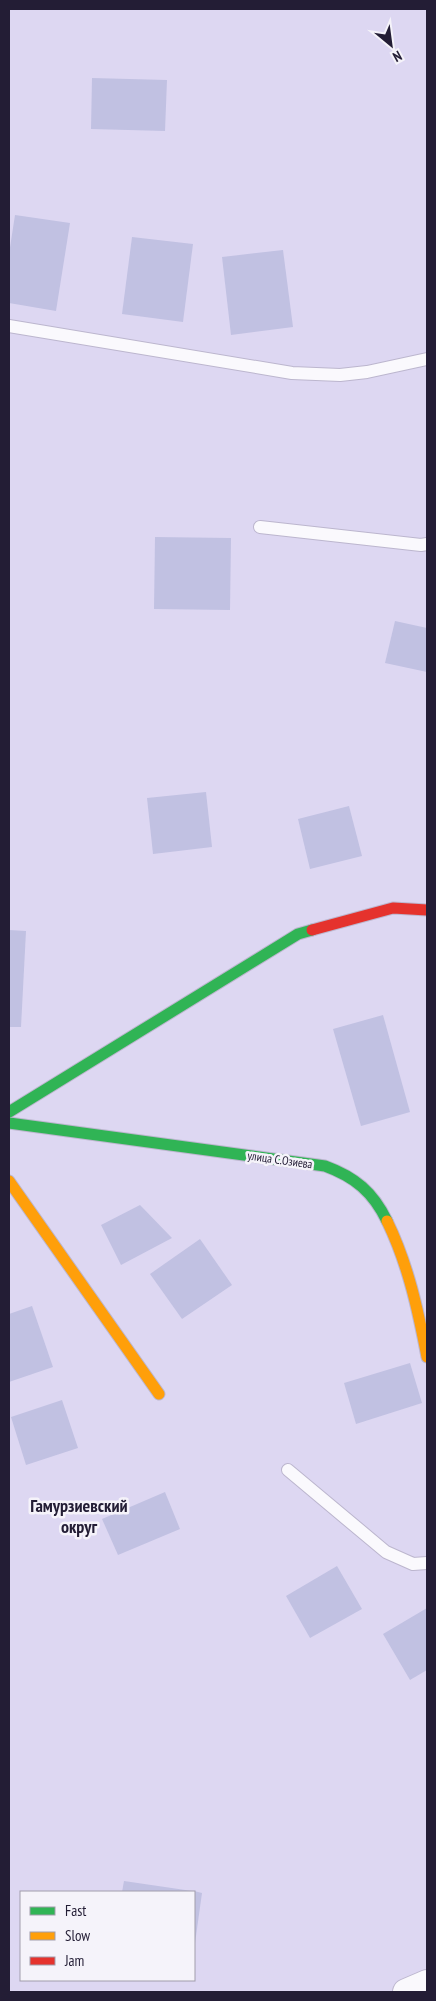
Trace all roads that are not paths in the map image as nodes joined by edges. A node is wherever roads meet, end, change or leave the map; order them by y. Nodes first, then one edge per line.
1 (9, 326) edge
2 (427, 358) edge
3 (260, 527) dead end
4 (427, 544) edge
5 (427, 910) edge
6 (9, 1112) edge
7 (9, 1123) edge
8 (9, 1181) edge
9 (427, 1357) edge
10 (158, 1394) dead end
11 (288, 1470) dead end
12 (427, 1562) edge
13 (427, 1984) edge
14 (406, 1992) edge

1 - 2 lane
3 - 4 lane
5 - 6 street
7 - 9 street, улица С.Озиева
8 - 10 street
11 - 12 lane
13 - 14 street

